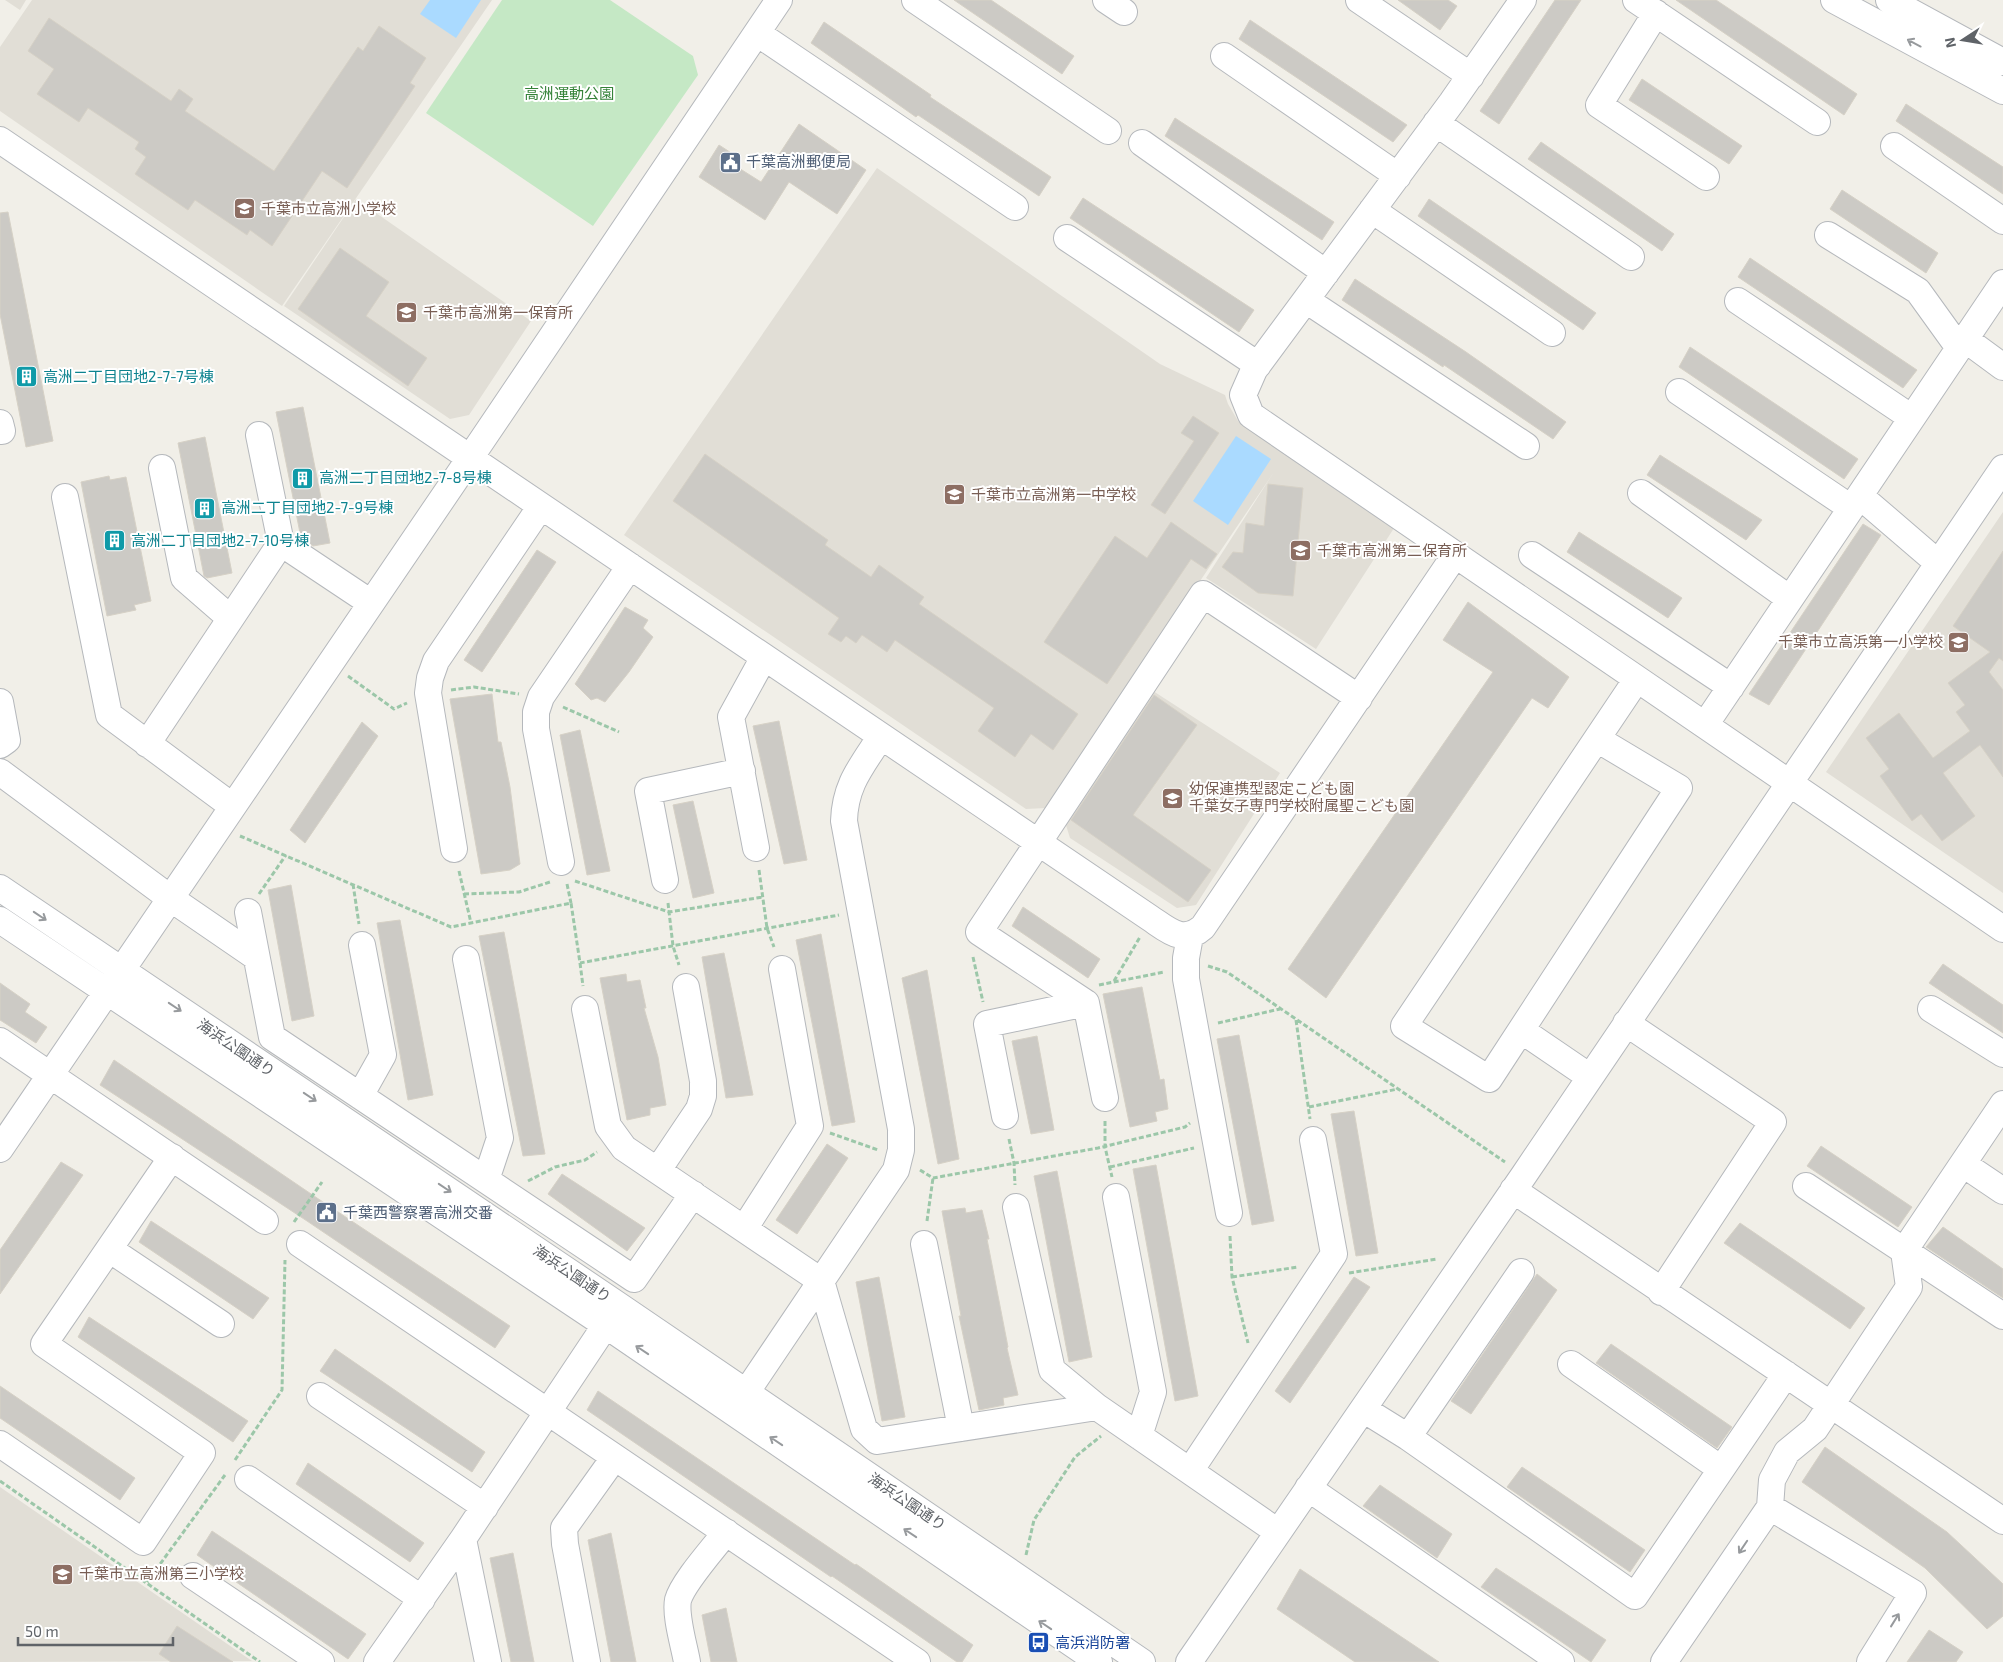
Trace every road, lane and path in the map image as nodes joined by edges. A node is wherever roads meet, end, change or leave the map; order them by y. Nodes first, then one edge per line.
1 (779, 0) edge
2 (915, 0) edge
3 (1359, 0) edge
4 (1523, 0) edge
5 (1834, 0) edge
6 (1889, 0) edge
7 (1646, 7) edge
8 (757, 33) junction
9 (1224, 56) dead end
10 (2003, 62) edge
11 (1470, 76) junction
12 (2003, 91) edge
13 (1817, 122) dead end
14 (1436, 123) junction
15 (1108, 131) dead end
16 (1142, 143) dead end
17 (1894, 146) dead end
18 (4, 152) edge
19 (1398, 176) junction
20 (1706, 177) dead end
21 (1015, 207) dead end
22 (1372, 210) junction
23 (2003, 221) edge
24 (1828, 234) dead end
25 (1067, 238) dead end
26 (1631, 257) dead end
27 (1326, 273) junction
28 (2003, 282) edge
29 (1306, 300) junction
30 (1738, 301) dead end
31 (1552, 333) dead end
32 (1962, 344) junction
33 (1258, 365) junction
34 (2003, 367) edge
35 (1679, 392) dead end
36 (1912, 418) junction
37 (260, 435) dead end
38 (1526, 446) dead end
39 (470, 458) junction
40 (162, 468) dead end
41 (2003, 468) edge
42 (1641, 494) dead end
43 (65, 497) dead end
44 (1855, 502) junction
45 (541, 506) junction
46 (281, 543) junction
47 (1456, 555) junction
48 (1532, 555) dead end
49 (1938, 563) junction
50 (630, 566) junction
51 (1790, 599) junction
52 (371, 603) junction
53 (230, 618) junction
54 (764, 657) junction
55 (330, 663) junction
56 (1637, 679) junction
57 (1731, 687) junction
58 (428, 693) junction
59 (1359, 698) junction
60 (0, 702) edge
61 (1705, 725) junction
62 (881, 736) junction
63 (1597, 739) junction
64 (147, 744) junction
65 (0, 745) edge
66 (742, 771) junction
67 (0, 772) edge
68 (1789, 782) junction
69 (226, 816) junction
70 (1038, 842) junction
71 (756, 848) joint
72 (454, 849) joint
73 (286, 855) junction
74 (564, 874) junction
75 (665, 880) joint
76 (353, 884) junction
77 (0, 888) edge
78 (464, 894) junction
79 (763, 897) junction
80 (170, 898) junction
81 (860, 911) junction
82 (248, 912) joint
83 (669, 912) junction
84 (1150, 918) junction
85 (0, 920) edge
86 (471, 923) junction
87 (767, 928) junction
88 (2003, 929) edge
89 (979, 932) junction
90 (362, 945) joint
91 (673, 946) junction
92 (1187, 954) junction
93 (256, 957) junction
94 (466, 959) dead end
95 (782, 969) dead end
96 (120, 970) junction
97 (1114, 982) junction
98 (686, 987) dead end
99 (107, 992) junction
100 (1076, 997) junction
101 (585, 1009) dead end
102 (1281, 1009) junction
103 (1931, 1009) dead end
104 (1296, 1020) junction
105 (1626, 1023) junction
106 (987, 1024) junction
107 (1195, 1028) junction
108 (1521, 1030) junction
109 (0, 1041) edge
110 (2003, 1054) edge
111 (50, 1075) junction
112 (1590, 1077) junction
113 (1398, 1089) junction
114 (360, 1096) junction
115 (1105, 1098) joint
116 (2003, 1104) edge
117 (1309, 1107) junction
118 (1210, 1109) junction
119 (1005, 1116) joint
120 (810, 1126) junction
121 (616, 1138) junction
122 (1313, 1140) joint
123 (1216, 1143) junction
124 (1105, 1147) junction
125 (0, 1148) edge
126 (172, 1157) junction
127 (899, 1157) junction
128 (1014, 1164) junction
129 (1963, 1164) junction
130 (1110, 1167) junction
131 (658, 1170) junction
132 (933, 1178) junction
133 (322, 1182) dead end
134 (1518, 1182) junction
135 (496, 1186) junction
136 (1806, 1186) dead end
137 (2003, 1191) edge
138 (693, 1194) junction
139 (1116, 1197) joint
140 (1016, 1207) joint
141 (1229, 1213) joint
142 (265, 1221) dead end
143 (744, 1229) junction
144 (292, 1242) junction
145 (924, 1244) joint
146 (109, 1249) junction
147 (1904, 1251) junction
148 (1469, 1254) junction
149 (1324, 1270) junction
150 (1521, 1272) dead end
151 (1232, 1277) junction
152 (821, 1281) junction
153 (1661, 1292) junction
154 (613, 1316) junction
155 (2003, 1316) edge
156 (221, 1324) dead end
157 (1571, 1364) dead end
158 (1255, 1374) junction
159 (1786, 1374) junction
160 (320, 1396) dead end
161 (739, 1402) junction
162 (1831, 1404) junction
163 (1097, 1407) junction
164 (1363, 1409) junction
165 (548, 1413) junction
166 (1118, 1421) junction
167 (962, 1428) junction
168 (1139, 1436) junction
169 (1408, 1437) junction
170 (0, 1444) edge
171 (614, 1458) junction
172 (237, 1469) junction
173 (1721, 1469) junction
174 (1190, 1471) junction
175 (0, 1481) edge
176 (1308, 1488) junction
177 (485, 1506) junction
178 (1770, 1506) junction
179 (2003, 1521) edge
180 (726, 1532) junction
181 (1278, 1532) junction
182 (463, 1539) junction
183 (193, 1576) dead end
184 (1021, 1580) junction
185 (147, 1582) junction
186 (422, 1599) junction
187 (383, 1659) edge
188 (260, 1662) edge
189 (321, 1662) edge
190 (488, 1662) edge
191 (587, 1662) edge
192 (687, 1662) edge
193 (917, 1662) edge
194 (1099, 1662) edge
195 (1142, 1662) edge
196 (1189, 1662) edge
197 (1561, 1662) edge
198 (1664, 1662) edge
199 (1870, 1662) edge

1 - 8 street
2 - 15 street
3 - 11 street
4 - 11 street
12 -> 5 street
6 - 10 street
7 - 13 street
7 - 20 street
8 - 21 street
8 - 39 street
9 - 19 street
11 - 14 street
14 - 19 street
14 - 26 street
16 - 27 street
17 - 23 street
18 - 39 street
19 - 22 street
22 - 27 street
22 - 31 street
24 - 32 street
25 - 33 street
27 - 29 street
28 - 32 street
29 - 33 street
29 - 38 street
30 - 36 street
32 - 34 street
32 - 36 street
33 - 47 street
35 - 44 street
36 - 44 street
37 - 46 street
39 - 45 street
39 - 52 street
40 - 53 street
41 - 49 street
42 - 51 street
43 - 64 street
44 - 49 street
44 - 51 street
45 - 50 street
45 - 58 street
46 - 52 street
46 - 53 street
47 - 56 street
47 - 59 street
48 - 57 street
49 - 68 street
50 - 54 street
50 - 74 street
51 - 57 street
52 - 55 street
53 - 64 street
54 - 62 street
54 - 66 street
55 - 58 path
55 - 69 street
56 - 61 street
56 - 63 street
57 - 61 street
58 - 72 street
59 - 70 street
59 - 92 street
60 - 65 street
61 - 68 street
62 - 70 street
62 - 81 street
63 - 108 street
63 - 108 street
64 - 69 street
66 - 71 street
66 - 75 street
67 - 80 street
68 - 88 street
68 - 105 street
69 - 73 path
69 - 80 street
70 - 84 street
70 - 89 street
71 - 79 path
72 - 78 path
73 - 76 path
73 - 82 path
74 - 78 path
74 - 83 path
75 - 83 path
76 - 86 path
76 - 90 path
77 -> 96 street, 海浜公園通り
78 - 86 path
79 - 83 path
79 - 87 path
80 - 93 street
80 - 96 street
81 - 87 path
81 - 127 street
82 - 93 street
83 - 91 path
84 - 92 street
84 - 97 path
85 - 99 street, 海浜公園通り
86 - 91 path
87 - 91 path
89 - 100 street
89 - 106 path
90 - 114 street
92 - 97 path
92 - 102 path
92 - 107 street
93 - 114 street
94 - 135 street
95 - 120 street
96 - 99 street
96 -> 154 street, 海浜公園通り
97 - 100 path
98 - 131 street
99 - 111 street
99 - 154 street, 海浜公園通り
100 - 106 street
100 - 115 street
101 - 121 street
102 - 104 path
102 - 107 path
103 - 110 street
104 - 113 path
104 - 117 path
105 - 112 street
105 - 153 street
106 - 119 street
107 - 118 street
108 - 112 street
109 - 111 street
111 - 125 street
111 - 126 street
112 - 134 street
113 - 117 path
113 - 134 path
114 - 135 street
115 - 124 path
116 - 129 street
117 - 122 path
118 - 123 street
118 - 124 path
119 - 128 path
120 - 127 path
120 - 143 street
121 - 131 street
121 - 135 path
122 - 149 street
123 - 130 path
123 - 141 street
124 - 128 path
124 - 130 path
126 - 142 street
126 - 146 street
127 - 132 path
127 - 152 street
128 - 132 path
128 - 140 path
129 - 137 street
129 - 147 street
130 - 139 path
131 - 138 street
132 - 145 path
133 - 144 path
134 - 148 street
134 - 153 street
135 - 138 street
136 - 147 street
138 - 143 street
139 - 168 street
140 - 163 street
141 - 151 path
143 - 152 street
144 - 165 street
144 - 172 path
145 - 167 street
146 - 156 street
146 - 170 street
147 - 155 street
147 - 162 street
148 - 149 path
148 - 164 street
149 - 151 path
149 - 158 street
150 - 169 street
151 - 158 path
152 - 161 street
152 - 167 street
153 - 159 street
154 - 161 street, 海浜公園通り
154 - 165 street
157 - 173 street
158 - 174 street
159 - 162 street
159 - 173 street
160 - 177 street
161 - 184 street, 海浜公園通り
194 -> 161 street, 海浜公園通り
162 - 178 street
162 - 179 street
163 - 166 street
163 - 167 street
164 - 169 street
164 - 176 street
165 - 171 street
165 - 177 street
166 - 168 street
166 - 184 path
168 - 174 street
169 - 173 street
171 - 180 street
171 - 191 street
172 - 185 path
172 - 186 street
174 - 181 street
175 - 185 path
176 - 181 street
176 - 197 street
177 - 182 street
178 -> 198 street
199 -> 178 street
180 - 192 street
180 - 193 street
181 - 196 street
182 - 186 street
182 - 190 street
183 - 189 street
184 - 195 street, 海浜公園通り
185 - 188 path
186 - 187 street

